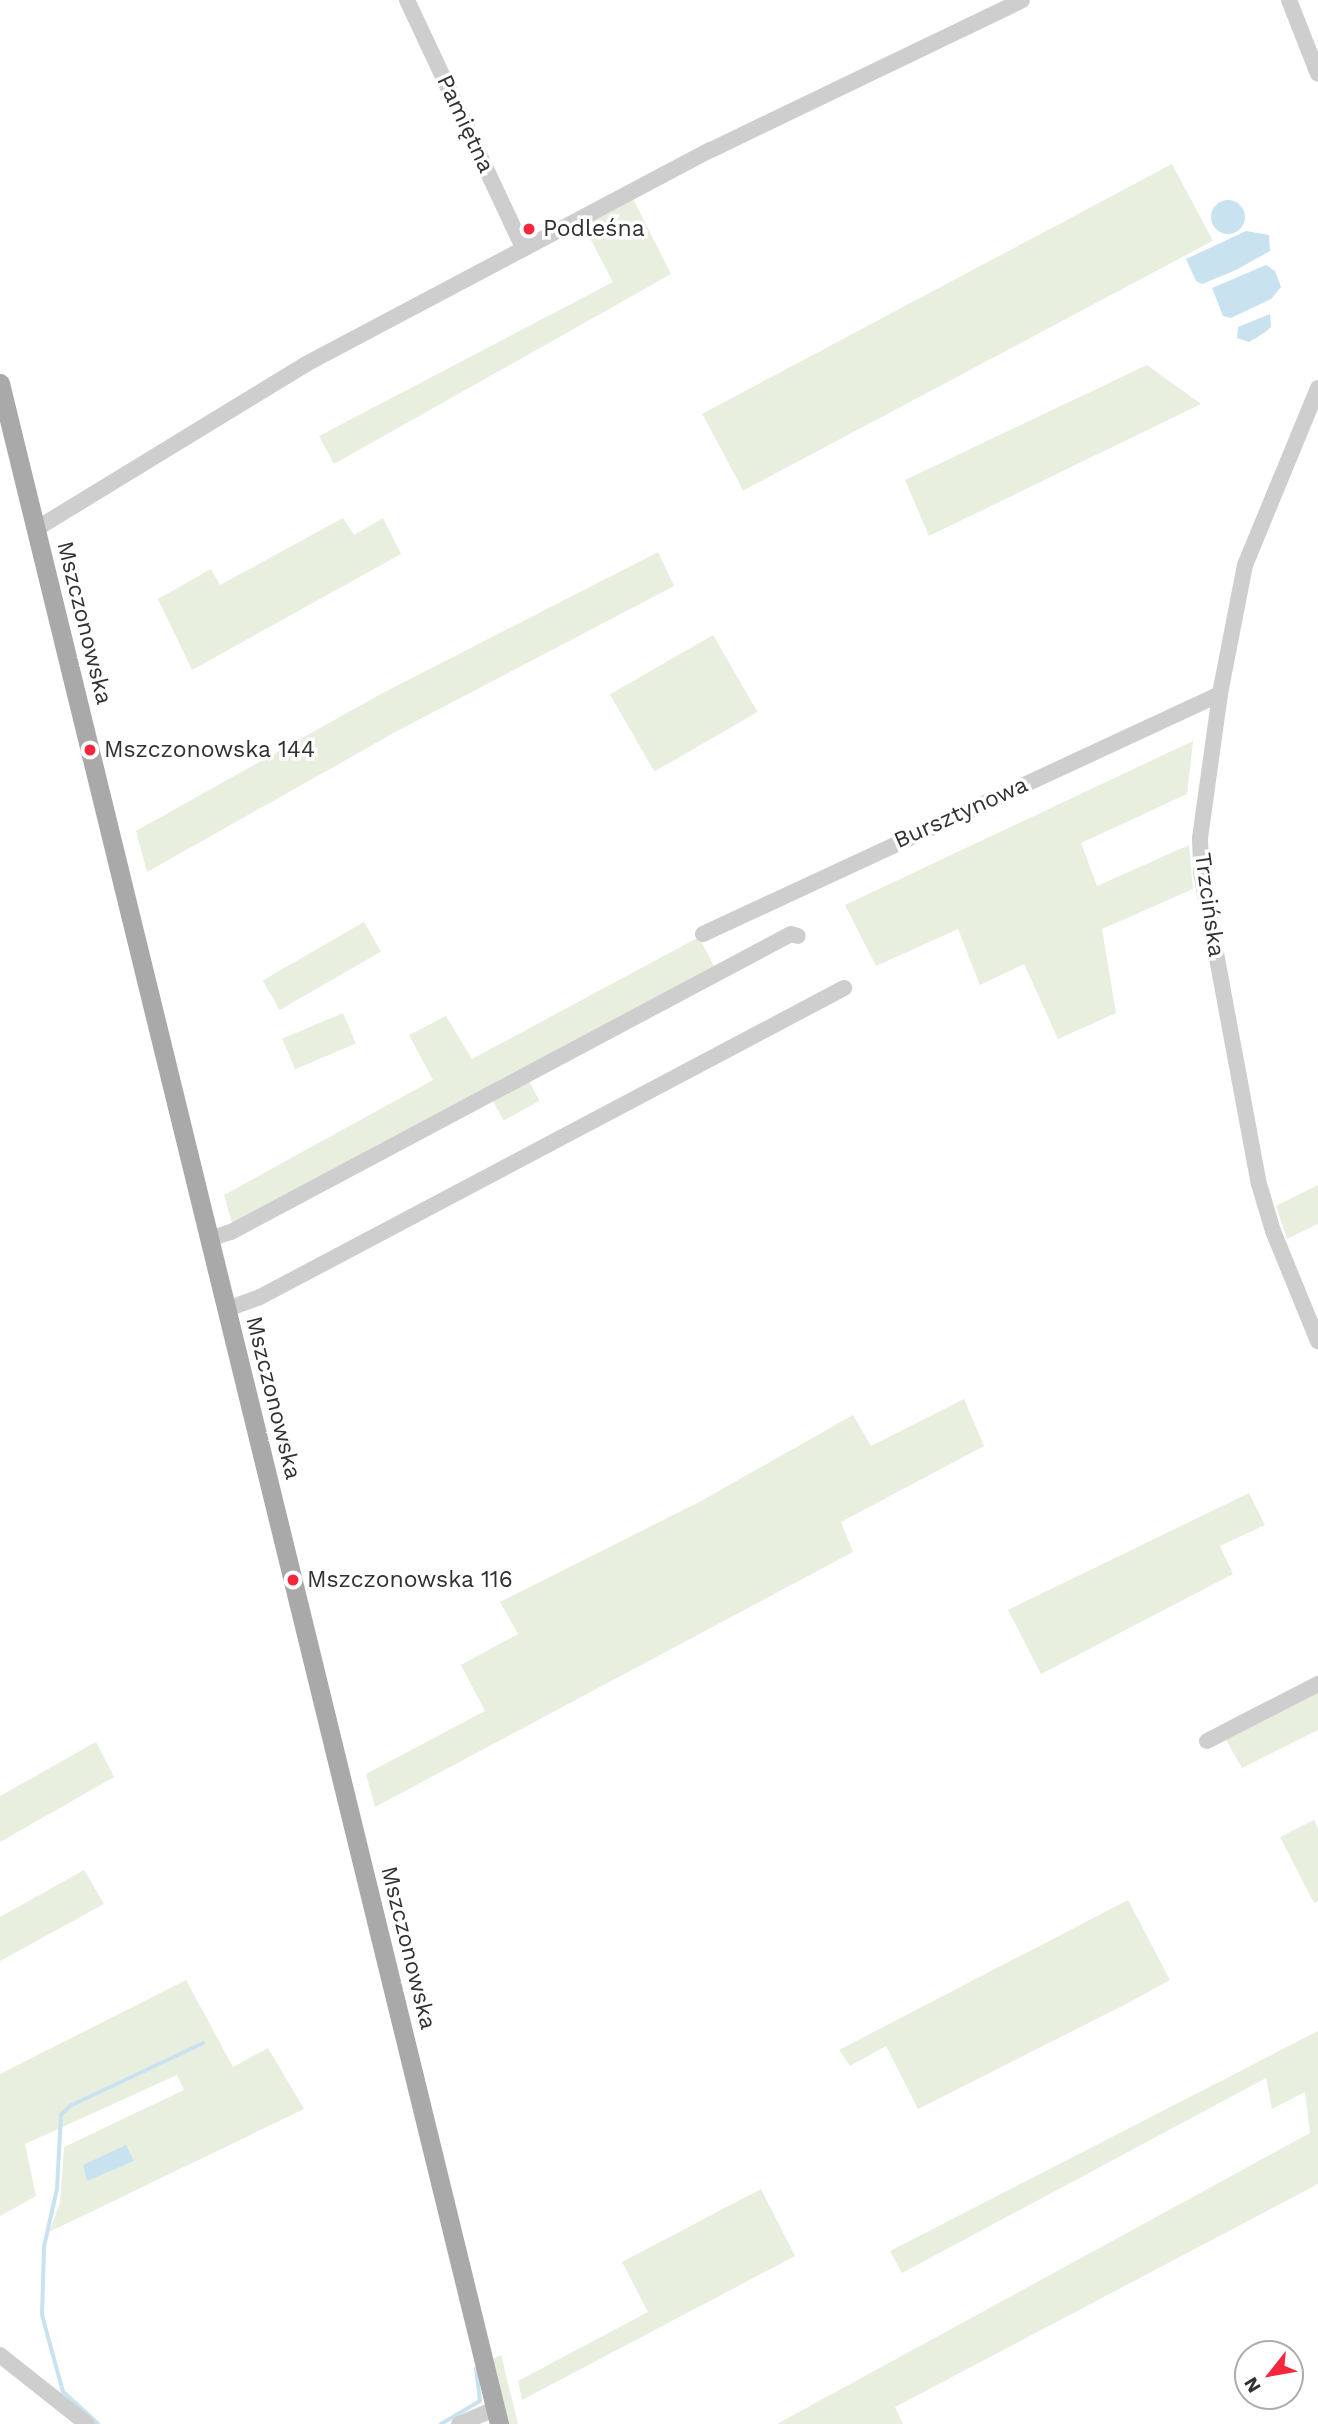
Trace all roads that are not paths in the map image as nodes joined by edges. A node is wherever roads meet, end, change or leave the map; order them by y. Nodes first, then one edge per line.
1 (407, 0) edge
2 (1022, 0) edge
3 (1289, 0) edge
4 (1318, 74) edge
5 (523, 248) junction
6 (0, 383) edge
7 (1318, 388) edge
8 (36, 528) junction
9 (1220, 694) junction
10 (703, 934) dead end
11 (798, 936) dead end
12 (844, 988) dead end
13 (209, 1239) junction
14 (227, 1310) junction
15 (1318, 1342) edge
16 (1318, 1684) edge
17 (1207, 1741) dead end
18 (0, 2355) edge
19 (497, 2416) edge
20 (87, 2424) edge
21 (459, 2424) edge

1 - 5 street, Pamiętna
2 - 5 street
3 - 4 street
5 - 8 street
6 - 8 main road, Mszczonowska
7 - 9 street, Trzcińska
8 - 13 main road, Mszczonowska
9 - 10 street, Bursztynowa
9 - 15 street, Trzcińska
11 - 13 street
12 - 14 street
13 - 14 main road, Mszczonowska
14 - 19 main road, Mszczonowska
16 - 17 street
18 - 20 street
19 - 21 street

